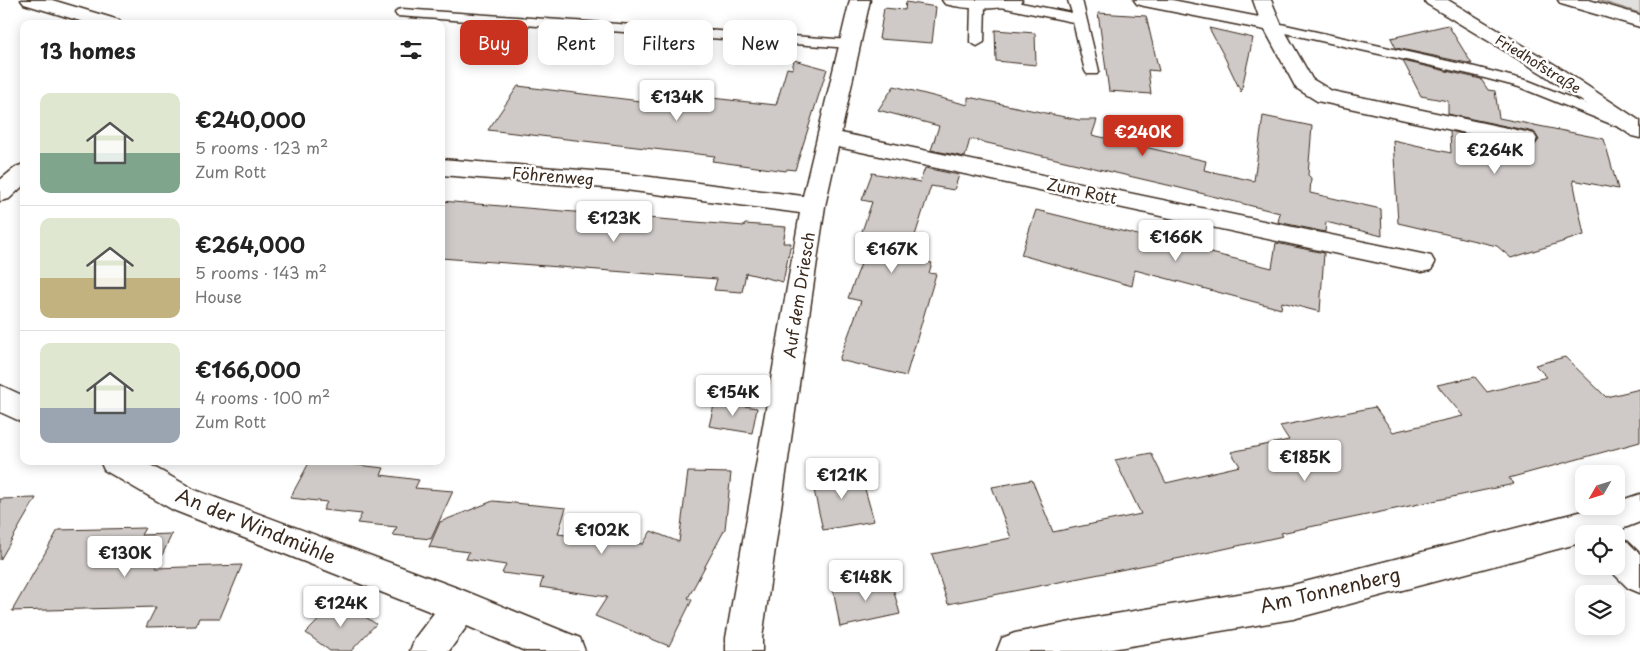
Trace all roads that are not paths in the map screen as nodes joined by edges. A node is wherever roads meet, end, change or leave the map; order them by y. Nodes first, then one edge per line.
1 (31, 0) edge
2 (860, 0) edge
3 (952, 0) edge
4 (1075, 0) edge
5 (1144, 0) edge
6 (1434, 0) edge
7 (1568, 0) edge
8 (1006, 1) edge
9 (1262, 1) edge
10 (978, 4) junction
11 (402, 13) dead end
12 (1080, 19) junction
13 (98, 20) edge
14 (1640, 21) edge
15 (1272, 26) junction
16 (977, 42) dead end
17 (850, 44) junction
18 (1092, 70) dead end
19 (1638, 130) edge
20 (829, 138) junction
21 (1526, 139) dead end
22 (445, 166) edge
23 (20, 176) edge
24 (0, 193) edge
25 (813, 206) junction
26 (1422, 263) dead end
27 (0, 397) edge
28 (20, 408) edge
29 (122, 465) edge
30 (1640, 508) edge
31 (1604, 525) edge
32 (1575, 534) edge
33 (1625, 562) edge
34 (1640, 577) edge
35 (460, 606) junction
36 (428, 651) edge
37 (567, 651) edge
38 (744, 651) edge
39 (1015, 651) edge

1 - 13 street
2 - 17 street, Auf dem Driesch
3 - 10 street
4 - 12 lane
5 - 15 street
6 - 19 street, Friedhofstraße
7 - 14 street
8 - 10 street
8 - 12 lane
9 - 15 street
10 - 16 lane
11 - 17 lane
12 - 18 lane
15 - 19 lane
15 - 21 street
17 - 20 street, Auf dem Driesch
20 - 25 street, Auf dem Driesch
20 - 26 street, Zum Rott
22 - 25 street, Föhrenweg
23 - 24 street
25 - 38 street, Auf dem Driesch
27 - 28 street
29 - 35 street, An der Windmühle
30 - 31 street, Am Tonnenberg
32 - 39 street, Am Tonnenberg
33 - 34 street
35 - 36 street
35 - 37 street, An der Windmühle

